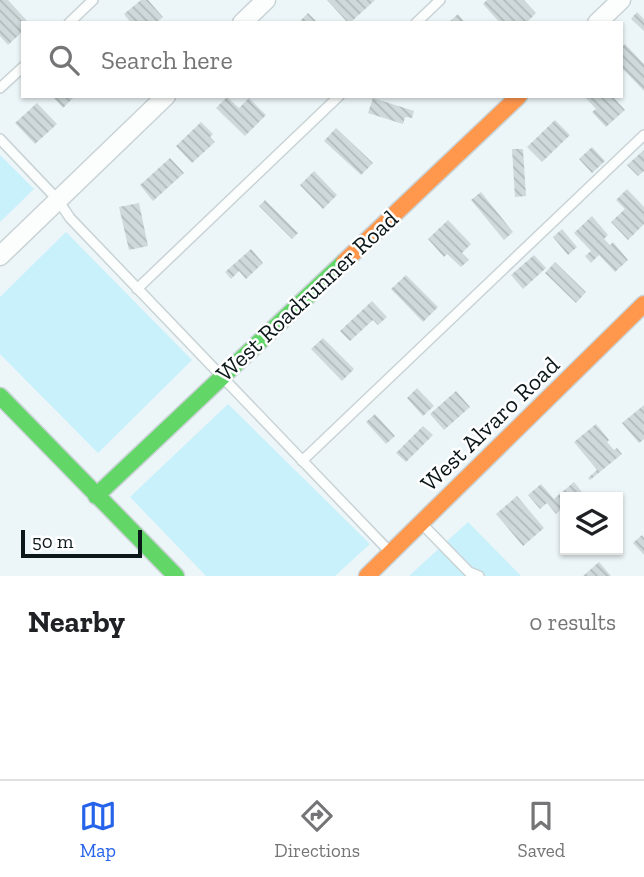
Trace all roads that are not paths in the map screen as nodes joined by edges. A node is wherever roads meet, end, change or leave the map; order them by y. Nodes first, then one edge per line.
1 (93, 0) edge
2 (266, 0) edge
3 (440, 0) edge
4 (621, 0) edge
5 (71, 21) edge
6 (245, 21) edge
7 (418, 21) edge
8 (599, 21) edge
9 (21, 69) edge
10 (0, 88) edge
11 (164, 98) edge
12 (337, 98) edge
13 (517, 98) edge
14 (644, 135) edge
15 (0, 139) edge
16 (58, 200) junction
17 (0, 256) edge
18 (137, 289) junction
19 (644, 304) edge
20 (221, 377) junction
21 (0, 396) edge
22 (302, 461) junction
23 (96, 496) junction
24 (421, 523) junction
25 (391, 553) junction
26 (176, 576) edge
27 (367, 576) edge
28 (479, 576) edge

1 - 5 lane
2 - 6 street
3 - 7 lane
4 - 8 street
9 - 10 lane
11 - 16 street
12 - 18 lane
13 - 20 street, West Roadrunner Road
14 - 22 lane
15 - 16 lane
16 - 17 street
16 - 18 lane
18 - 20 lane
19 - 24 street, West Alvaro Road
20 - 22 lane
20 - 23 street, West Roadrunner Road
21 - 23 street
22 - 25 lane
23 - 26 street
24 - 25 street, West Alvaro Road
24 - 28 lane
25 - 27 street, West Alvaro Road

